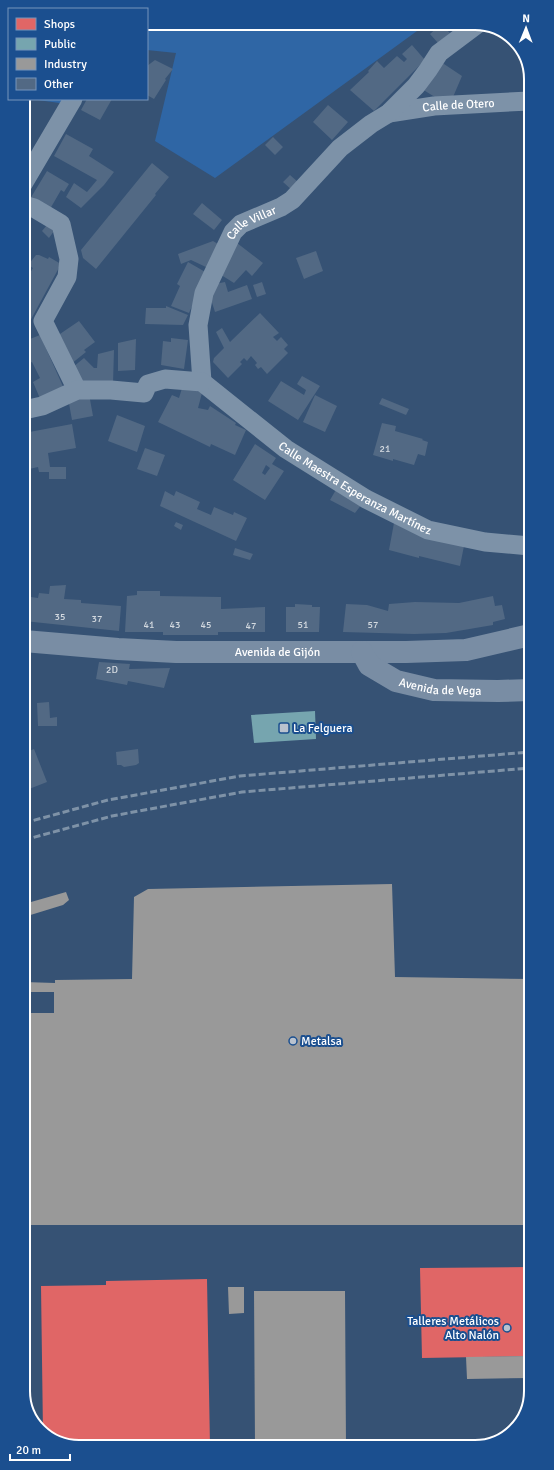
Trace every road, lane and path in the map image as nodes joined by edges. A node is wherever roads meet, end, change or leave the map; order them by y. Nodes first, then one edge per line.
1 (469, 30) edge
2 (72, 100) edge
3 (524, 101) edge
4 (388, 113) junction
5 (30, 172) edge
6 (30, 207) edge
7 (202, 382) junction
8 (76, 390) junction
9 (30, 409) edge
10 (524, 545) edge
11 (524, 636) edge
12 (30, 642) edge
13 (362, 652) junction
14 (524, 690) edge

1 - 4 street
2 - 5 street
3 - 4 street, Calle de Otero
4 - 7 street, Calle Villar
6 - 8 street
7 - 8 street
7 - 10 street, Calle Maestra Esperanza Martínez
8 - 9 street
11 - 13 street, Avenida de Gijón
12 - 13 street, Avenida de Gijón
13 - 14 street, Avenida de Vega

